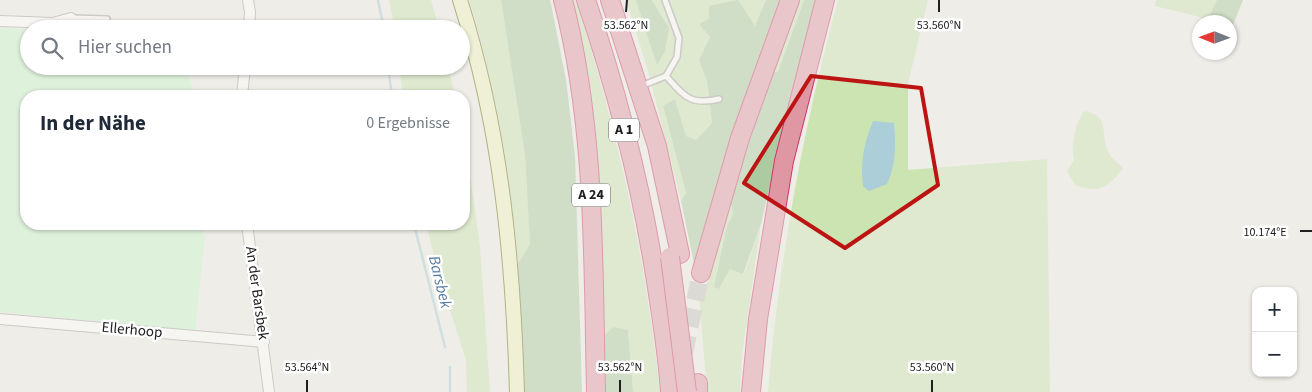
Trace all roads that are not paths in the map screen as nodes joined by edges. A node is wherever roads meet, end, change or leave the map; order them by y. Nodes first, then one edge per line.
1 (248, 0) edge
2 (460, 0) edge
3 (563, 0) edge
4 (586, 0) edge
5 (610, 0) edge
6 (665, 0) edge
7 (790, 0) edge
8 (825, 0) edge
9 (71, 18) joint
10 (107, 19) dead end
11 (64, 20) edge
12 (250, 20) edge
13 (466, 20) edge
14 (0, 21) edge
15 (20, 22) edge
16 (470, 31) edge
17 (244, 75) edge
18 (666, 76) junction
19 (636, 88) junction
20 (243, 90) edge
21 (719, 99) dead end
22 (248, 230) edge
23 (701, 272) tunnel mouth
24 (0, 319) edge
25 (264, 342) junction
26 (694, 389) edge
27 (269, 392) edge
28 (517, 392) edge
29 (596, 392) edge
30 (670, 392) edge
31 (750, 392) edge

1 - 12 street
2 - 13 main road
3 - 29 highway, A 24
4 - 30 highway, A 1
5 - 19 highway, A 1
6 - 18 lane
7 - 23 highway
8 - 31 highway
9 - 10 lane
9 - 11 street
14 - 15 street
16 - 28 main road
17 - 20 street
18 - 19 lane
18 - 21 lane
19 - 26 highway, A 1
22 - 25 street, An der Barsbek
24 - 25 street, Ellerhoop
25 - 27 street, An der Barsbek

